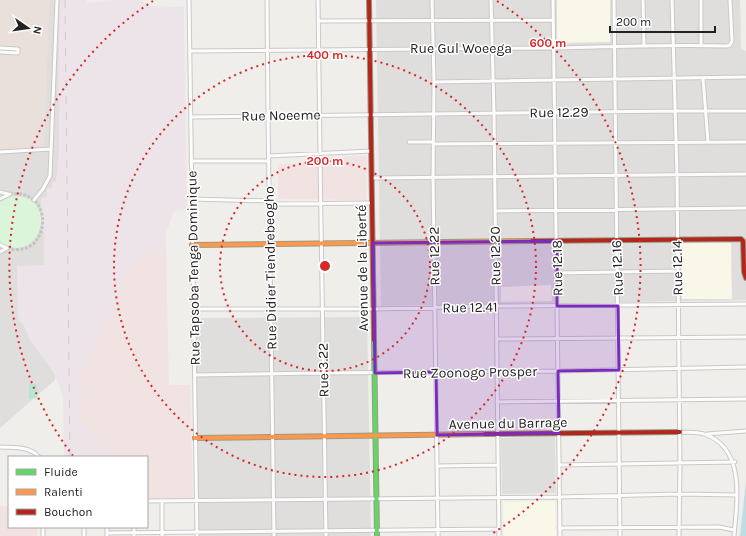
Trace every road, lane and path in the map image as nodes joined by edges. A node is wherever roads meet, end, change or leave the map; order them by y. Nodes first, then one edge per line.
1 (57, 0) edge
2 (189, 0) edge
3 (267, 0) edge
4 (318, 0) edge
5 (369, 0) edge
6 (432, 0) edge
7 (491, 0) edge
8 (553, 0) edge
9 (614, 0) edge
10 (643, 0) edge
11 (672, 0) edge
12 (701, 0) edge
13 (730, 0) edge
14 (433, 20) junction
15 (491, 20) junction
16 (553, 20) junction
17 (319, 21) junction
18 (369, 21) junction
19 (701, 45) junction
20 (614, 46) junction
21 (644, 46) junction
22 (673, 46) junction
23 (0, 48) edge
24 (433, 48) junction
25 (493, 48) junction
26 (554, 48) junction
27 (370, 50) junction
28 (190, 51) junction
29 (268, 51) junction
30 (318, 51) junction
31 (0, 52) edge
32 (745, 77) dead end
33 (703, 78) junction
34 (614, 79) junction
35 (675, 79) junction
36 (554, 80) junction
37 (434, 82) junction
38 (493, 82) junction
39 (675, 111) junction
40 (706, 111) junction
41 (746, 111) edge
42 (555, 112) junction
43 (616, 112) junction
44 (433, 113) junction
45 (494, 113) junction
46 (371, 114) junction
47 (319, 115) junction
48 (268, 116) junction
49 (191, 117) junction
50 (409, 142) dead end
51 (676, 142) junction
52 (708, 142) junction
53 (746, 142) edge
54 (433, 143) junction
55 (616, 143) junction
56 (494, 144) junction
57 (554, 144) junction
58 (51, 149) junction
59 (371, 151) junction
60 (0, 152) edge
61 (320, 153) junction
62 (269, 156) junction
63 (320, 160) dead end
64 (191, 161) junction
65 (269, 161) junction
66 (677, 174) junction
67 (746, 174) edge
68 (555, 176) junction
69 (615, 176) junction
70 (495, 177) junction
71 (372, 178) junction
72 (433, 178) junction
73 (0, 192) edge
74 (0, 199) edge
75 (192, 199) junction
76 (34, 200) dead end
77 (270, 202) junction
78 (372, 202) junction
79 (321, 204) junction
80 (677, 208) junction
81 (746, 208) edge
82 (556, 209) junction
83 (615, 209) junction
84 (495, 210) junction
85 (616, 240) junction
86 (677, 240) junction
87 (556, 241) junction
88 (434, 242) junction
89 (495, 242) junction
90 (373, 243) junction
91 (270, 244) junction
92 (321, 244) junction
93 (0, 245) edge
94 (192, 245) junction
95 (0, 252) edge
96 (677, 271) junction
97 (618, 272) junction
98 (557, 273) junction
99 (746, 278) edge
100 (746, 304) edge
101 (678, 305) junction
102 (496, 306) junction
103 (558, 306) junction
104 (618, 306) junction
105 (435, 308) junction
106 (194, 309) junction
107 (322, 309) junction
108 (373, 309) junction
109 (271, 310) junction
110 (679, 337) junction
111 (746, 337) edge
112 (618, 338) junction
113 (497, 339) junction
114 (557, 339) junction
115 (746, 367) edge
116 (678, 368) junction
117 (619, 370) junction
118 (497, 371) junction
119 (558, 371) junction
120 (436, 372) junction
121 (323, 373) junction
122 (375, 373) junction
123 (271, 374) junction
124 (194, 375) junction
125 (746, 399) edge
126 (680, 400) junction
127 (619, 401) junction
128 (497, 402) junction
129 (558, 402) junction
130 (746, 430) edge
131 (680, 432) junction
132 (559, 433) junction
133 (618, 433) junction
134 (498, 434) junction
135 (705, 434) junction
136 (437, 435) junction
137 (324, 436) junction
138 (375, 436) junction
139 (195, 438) junction
140 (273, 438) junction
141 (0, 447) edge
142 (38, 456) edge
143 (735, 462) junction
144 (680, 463) junction
145 (619, 464) junction
146 (498, 465) junction
147 (559, 465) junction
148 (437, 466) junction
149 (680, 494) junction
150 (737, 495) junction
151 (619, 496) junction
152 (559, 497) junction
153 (438, 498) junction
154 (498, 498) junction
155 (376, 499) junction
156 (273, 500) junction
157 (325, 500) junction
158 (148, 501) edge
159 (162, 501) junction
160 (196, 502) junction
161 (680, 526) junction
162 (620, 527) junction
163 (559, 528) junction
164 (438, 529) junction
165 (498, 529) junction
166 (734, 530) junction
167 (326, 531) junction
168 (377, 531) junction
169 (162, 534) edge
170 (274, 534) edge
171 (107, 535) edge
172 (134, 535) edge
173 (196, 535) edge
174 (326, 536) edge
175 (377, 536) edge
176 (438, 536) edge
177 (499, 536) edge
178 (560, 536) edge
179 (620, 536) edge
180 (679, 536) edge
181 (734, 536) edge

1 - 58 street
2 - 28 street, Rue Tapsoba Tenga Dominique
3 - 29 street, Rue Didier Tiendrebeogho
4 - 17 street
5 - 18 street, Avenue de la Liberté
6 - 14 street, Rue 12.22
7 - 15 street, Rue 12.20
8 - 16 street, Rue 12.18
9 - 20 street, Rue 12.16
10 - 21 street
11 - 22 street, Rue 12.14
12 - 19 street
13 - 19 street, Rue Gul Woeega
14 - 15 street
14 - 18 street
14 - 24 street, Rue 12.22
15 - 16 street
15 - 25 street, Rue 12.20
16 - 26 street, Rue 12.18
17 - 18 street
17 - 30 street
18 - 27 street, Avenue de la Liberté
19 - 22 street, Rue Gul Woeega
20 - 21 street, Rue Gul Woeega
20 - 26 street, Rue Gul Woeega
20 - 34 street, Rue 12.16
21 - 22 street, Rue Gul Woeega
22 - 35 street, Rue 12.14
23 - 31 street
24 - 25 street, Rue Gul Woeega
24 - 27 street, Rue Gul Woeega
24 - 37 street, Rue 12.22
25 - 26 street, Rue Gul Woeega
25 - 38 street, Rue 12.20
26 - 36 street, Rue 12.18
27 - 30 street, Rue Gul Woeega
27 - 46 street, Avenue de la Liberté
28 - 29 street, Rue Gul Woeega
28 - 49 street, Rue Tapsoba Tenga Dominique
29 - 30 street, Rue Gul Woeega
29 - 48 street, Rue Didier Tiendrebeogho
30 - 47 street
32 - 33 street
33 - 35 street
33 - 40 street
34 - 35 street
34 - 36 street
34 - 43 street, Rue 12.16
35 - 39 street, Rue 12.14
36 - 38 street
36 - 42 street, Rue 12.18
37 - 38 street
37 - 44 street, Rue 12.22
38 - 45 street, Rue 12.20
39 - 40 street, Rue 12.29
39 - 43 street, Rue 12.29
39 - 51 street, Rue 12.14
40 - 41 street, Rue 12.29
40 - 52 street
42 - 43 street, Rue 12.29
42 - 45 street, Rue 12.29
42 - 57 street, Rue 12.18
43 - 55 street, Rue 12.16
44 - 45 street, Rue 12.29
44 - 46 street, Rue 12.29
44 - 54 street, Rue 12.22
45 - 56 street, Rue 12.20
46 - 47 street, Rue Noeeme
46 - 59 street, Avenue de la Liberté
47 - 48 street, Rue Noeeme
47 - 61 street
48 - 49 street, Rue Noeeme
48 - 62 street, Rue Didier Tiendrebeogho
49 - 64 street, Rue Tapsoba Tenga Dominique
50 - 54 street
51 - 52 street
51 - 55 street
51 - 66 street, Rue 12.14
52 - 53 street
54 - 56 street
54 - 72 street, Rue 12.22
55 - 57 street
55 - 69 street, Rue 12.16
56 - 57 street
56 - 70 street, Rue 12.20
57 - 68 street, Rue 12.18
58 - 60 street
58 - 76 street
59 - 61 street
59 - 71 street, Avenue de la Liberté
61 - 62 street
62 - 65 street, Rue Didier Tiendrebeogho
63 - 79 street, Rue 3.22
64 - 65 street
64 - 75 street, Rue Tapsoba Tenga Dominique
65 - 77 street, Rue Didier Tiendrebeogho
66 - 67 street
66 - 69 street
66 - 80 street, Rue 12.14
68 - 69 street
68 - 70 street
68 - 82 street, Rue 12.18
69 - 83 street, Rue 12.16
70 - 72 street
70 - 84 street, Rue 12.20
71 - 72 street
71 - 78 street, Avenue de la Liberté
72 - 88 street, Rue 12.22
73 - 74 street
75 - 77 street
75 - 94 street, Rue Tapsoba Tenga Dominique
77 - 79 street
77 - 91 street, Rue Didier Tiendrebeogho
78 - 79 street
78 - 90 street, Avenue de la Liberté
79 - 92 street, Rue 3.22
80 - 81 street
80 - 83 street
80 - 86 street, Rue 12.14
82 - 83 street
82 - 84 street
82 - 87 street, Rue 12.18
83 - 85 street, Rue 12.16
84 - 89 street, Rue 12.20
85 - 86 street
85 - 87 street
85 - 97 street, Rue 12.16
86 - 96 street, Rue 12.14
86 - 99 street
87 - 89 street
87 - 98 street, Rue 12.18
88 - 89 street
88 - 90 street
88 - 105 street, Rue 12.22
89 - 102 street, Rue 12.20
90 - 92 street
90 - 108 street, Avenue de la Liberté
91 - 92 street
91 - 94 street
91 - 109 street, Rue Didier Tiendrebeogho
92 - 107 street, Rue 3.22
93 - 95 street
94 - 106 street, Rue Tapsoba Tenga Dominique
96 - 97 street
96 - 101 street, Rue 12.14
97 - 98 street
97 - 104 street, Rue 12.16
98 - 103 street, Rue 12.18
100 - 101 street, Rue 12.41
101 - 104 street, Rue 12.41
101 - 110 street, Rue 12.14
102 - 103 street, Rue 12.41
102 - 105 street, Rue 12.41
102 - 113 street, Rue 12.20
103 - 104 street, Rue 12.41
103 - 114 street, Rue 12.18
104 - 112 street, Rue 12.16
105 - 108 street, Rue 12.41
105 - 120 street, Rue 12.22
106 - 109 street, Rue 12.41
106 - 124 street, Rue Tapsoba Tenga Dominique
107 - 108 street, Rue 12.41
107 - 109 street, Rue 12.41
107 - 121 street, Rue 3.22
108 - 122 street, Avenue de la Liberté
109 - 123 street, Rue Didier Tiendrebeogho
110 - 111 street
110 - 112 street
110 - 116 street, Rue 12.14
112 - 114 street
112 - 117 street, Rue 12.16
113 - 114 street
113 - 118 street, Rue 12.20
114 - 119 street, Rue 12.18
115 - 116 street, Rue Zoonogo Prosper
116 - 117 street, Rue Zoonogo Prosper
116 - 126 street, Rue 12.14
117 - 119 street, Rue Zoonogo Prosper
117 - 127 street, Rue 12.16
118 - 119 street, Rue Zoonogo Prosper
118 - 120 street, Rue Zoonogo Prosper
118 - 128 street, Rue 12.20
119 - 129 street, Rue 12.18
120 - 122 street, Rue Zoonogo Prosper
120 - 136 street, Rue 12.22
121 - 122 street, Rue Zoonogo Prosper
121 - 123 street, Rue Zoonogo Prosper
121 - 137 street, Rue 3.22
122 - 138 street, Avenue de la Liberté
123 - 124 street, Rue Zoonogo Prosper
123 - 140 street, Rue Didier Tiendrebeogho
124 - 139 street, Rue Tapsoba Tenga Dominique
125 - 126 street
126 - 127 street
126 - 131 street, Rue 12.14
127 - 129 street
127 - 133 street, Rue 12.16
128 - 129 street
128 - 134 street, Rue 12.20
129 - 132 street, Rue 12.18
130 - 135 street
131 - 133 street, Avenue du Barrage
131 - 135 street, Avenue du Barrage
131 - 144 street, Rue 12.14
132 - 133 street, Avenue du Barrage
132 - 134 street, Avenue du Barrage
132 - 147 street, Rue 12.18
133 - 145 street, Rue 12.16
134 - 136 street, Avenue du Barrage
134 - 146 street, Rue 12.20
135 - 143 street, Avenue du Barrage
136 - 138 street, Avenue du Barrage
136 - 148 street, Rue 12.22
137 - 138 street, Avenue du Barrage
137 - 140 street, Avenue du Barrage
137 - 157 street, Rue 3.22
138 - 155 street, Avenue de la Liberté
139 - 140 street, Avenue du Barrage
139 - 160 street, Rue Tapsoba Tenga Dominique
140 - 156 street, Rue Didier Tiendrebeogho
141 - 142 street
143 - 144 street
143 - 150 street, Avenue du Barrage
144 - 145 street
144 - 149 street, Rue 12.14
145 - 147 street
145 - 151 street, Rue 12.16
146 - 148 street
146 - 154 street, Rue 12.20
147 - 152 street, Rue 12.18
148 - 153 street, Rue 12.22
149 - 150 street
149 - 151 street
149 - 161 street, Rue 12.14
150 - 166 street, Avenue du Barrage
151 - 152 street
151 - 162 street, Rue 12.16
152 - 154 street
152 - 163 street, Rue 12.18
153 - 154 street
153 - 155 street
153 - 164 street, Rue 12.22
154 - 165 street, Rue 12.20
155 - 157 street
155 - 168 street, Avenue de la Liberté
156 - 157 street
156 - 160 street
156 - 170 street, Rue Didier Tiendrebeogho
157 - 167 street, Rue 3.22
158 - 159 street
159 - 160 street
159 - 169 street
160 - 173 street, Rue Tapsoba Tenga Dominique
161 - 162 street
161 - 166 street
161 - 180 street, Rue 12.14
162 - 163 street
162 - 179 street, Rue 12.16
163 - 178 street, Rue 12.18
164 - 165 street
164 - 168 street
164 - 176 street, Rue 12.22
165 - 177 street, Rue 12.20
166 - 181 street, Avenue du Barrage
167 - 168 street
167 - 170 street
167 - 174 street, Rue 3.22
168 - 175 street, Avenue de la Liberté
169 - 172 street
169 - 173 street
170 - 173 street
171 - 172 street

